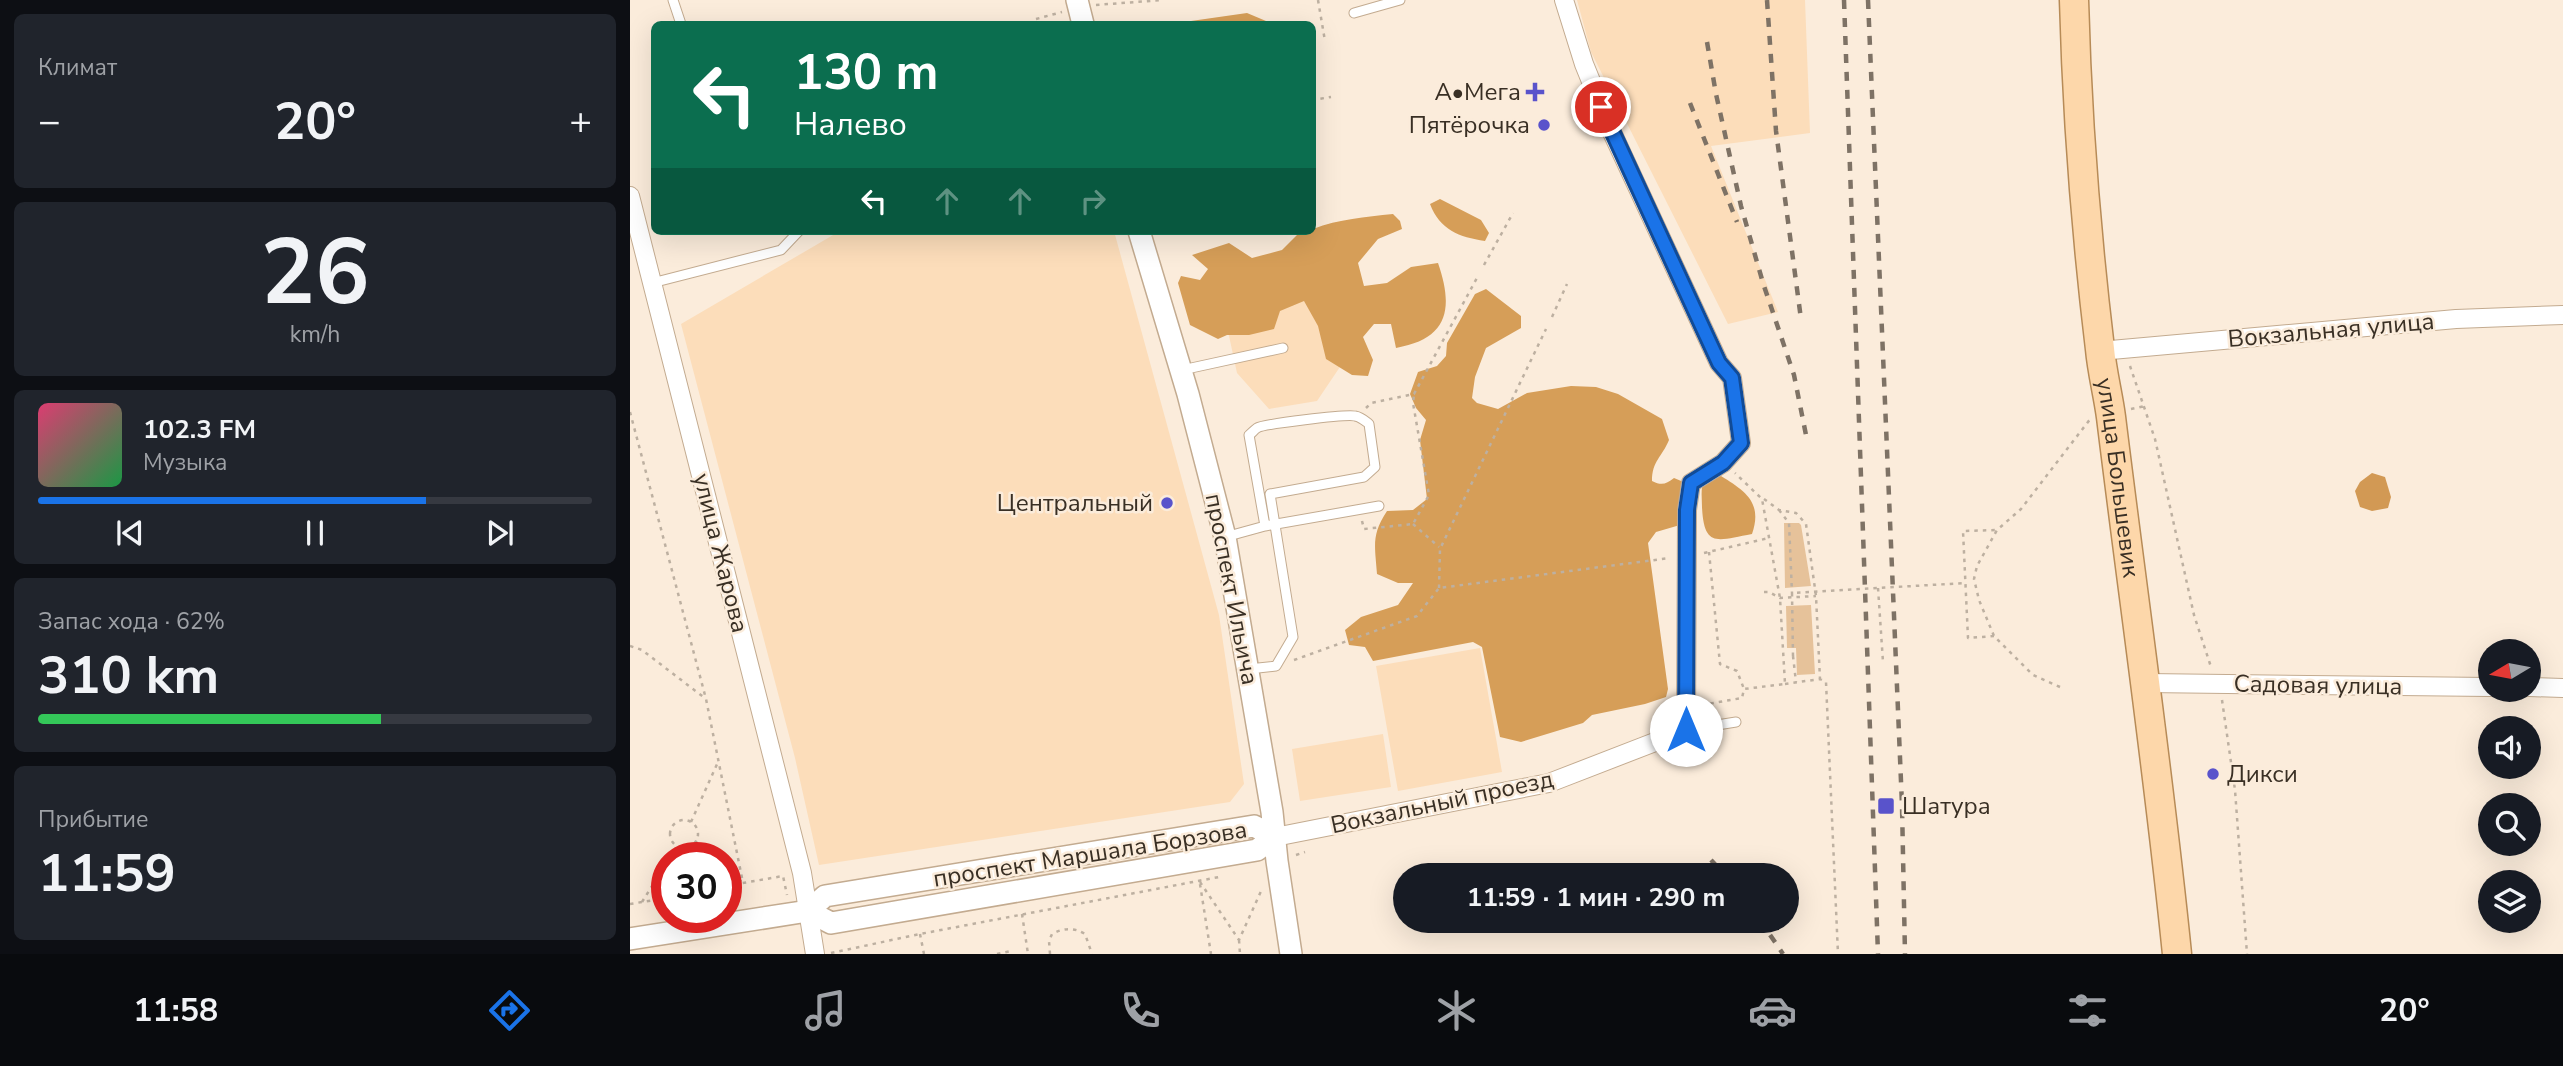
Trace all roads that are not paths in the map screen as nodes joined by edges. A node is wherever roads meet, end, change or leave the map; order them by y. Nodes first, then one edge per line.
1 (673, 0) edge
2 (1077, 0) edge
3 (1400, 0) edge
4 (1564, 0) edge
5 (2074, 0) edge
6 (1354, 13) dead end
7 (680, 21) edge
8 (1082, 21) edge
9 (630, 196) edge
10 (795, 235) edge
11 (1140, 235) edge
12 (650, 284) junction
13 (2563, 315) edge
14 (1283, 348) dead end
15 (2111, 350) junction
16 (1181, 370) junction
17 (1379, 506) dead end
18 (1269, 525) junction
19 (1226, 537) junction
20 (1249, 670) junction
21 (2146, 683) junction
22 (2478, 687) edge
23 (2541, 687) edge
24 (2563, 688) edge
25 (1736, 722) dead end
26 (1686, 730) junction
27 (1275, 836) junction
28 (808, 911) junction
29 (630, 939) edge
30 (815, 954) edge
31 (1291, 954) edge
32 (2177, 954) edge

1 - 7 lane
2 - 8 street
3 - 6 lane
4 - 26 street
5 - 15 main road, улица Большевик
9 - 12 street, улица Жарова
10 - 12 lane
11 - 16 street, проспект Ильича
12 - 28 street, улица Жарова
13 - 15 street, Вокзальная улица
14 - 16 lane
15 - 21 main road, улица Большевик
16 - 19 street, проспект Ильича
17 - 18 lane
18 - 18 lane
18 - 19 lane
18 - 20 lane
19 - 20 street, проспект Ильича
20 - 27 street, проспект Ильича
21 - 22 street, Садовая улица
21 - 32 main road, улица Большевик
23 - 24 street
25 - 26 lane
26 - 27 street, Вокзальный проезд
27 - 28 street, проспект Маршала Борзова
27 - 31 street, проспект Ильича
28 - 29 street, проспект Маршала Борзова
28 - 30 street, улица Жарова

